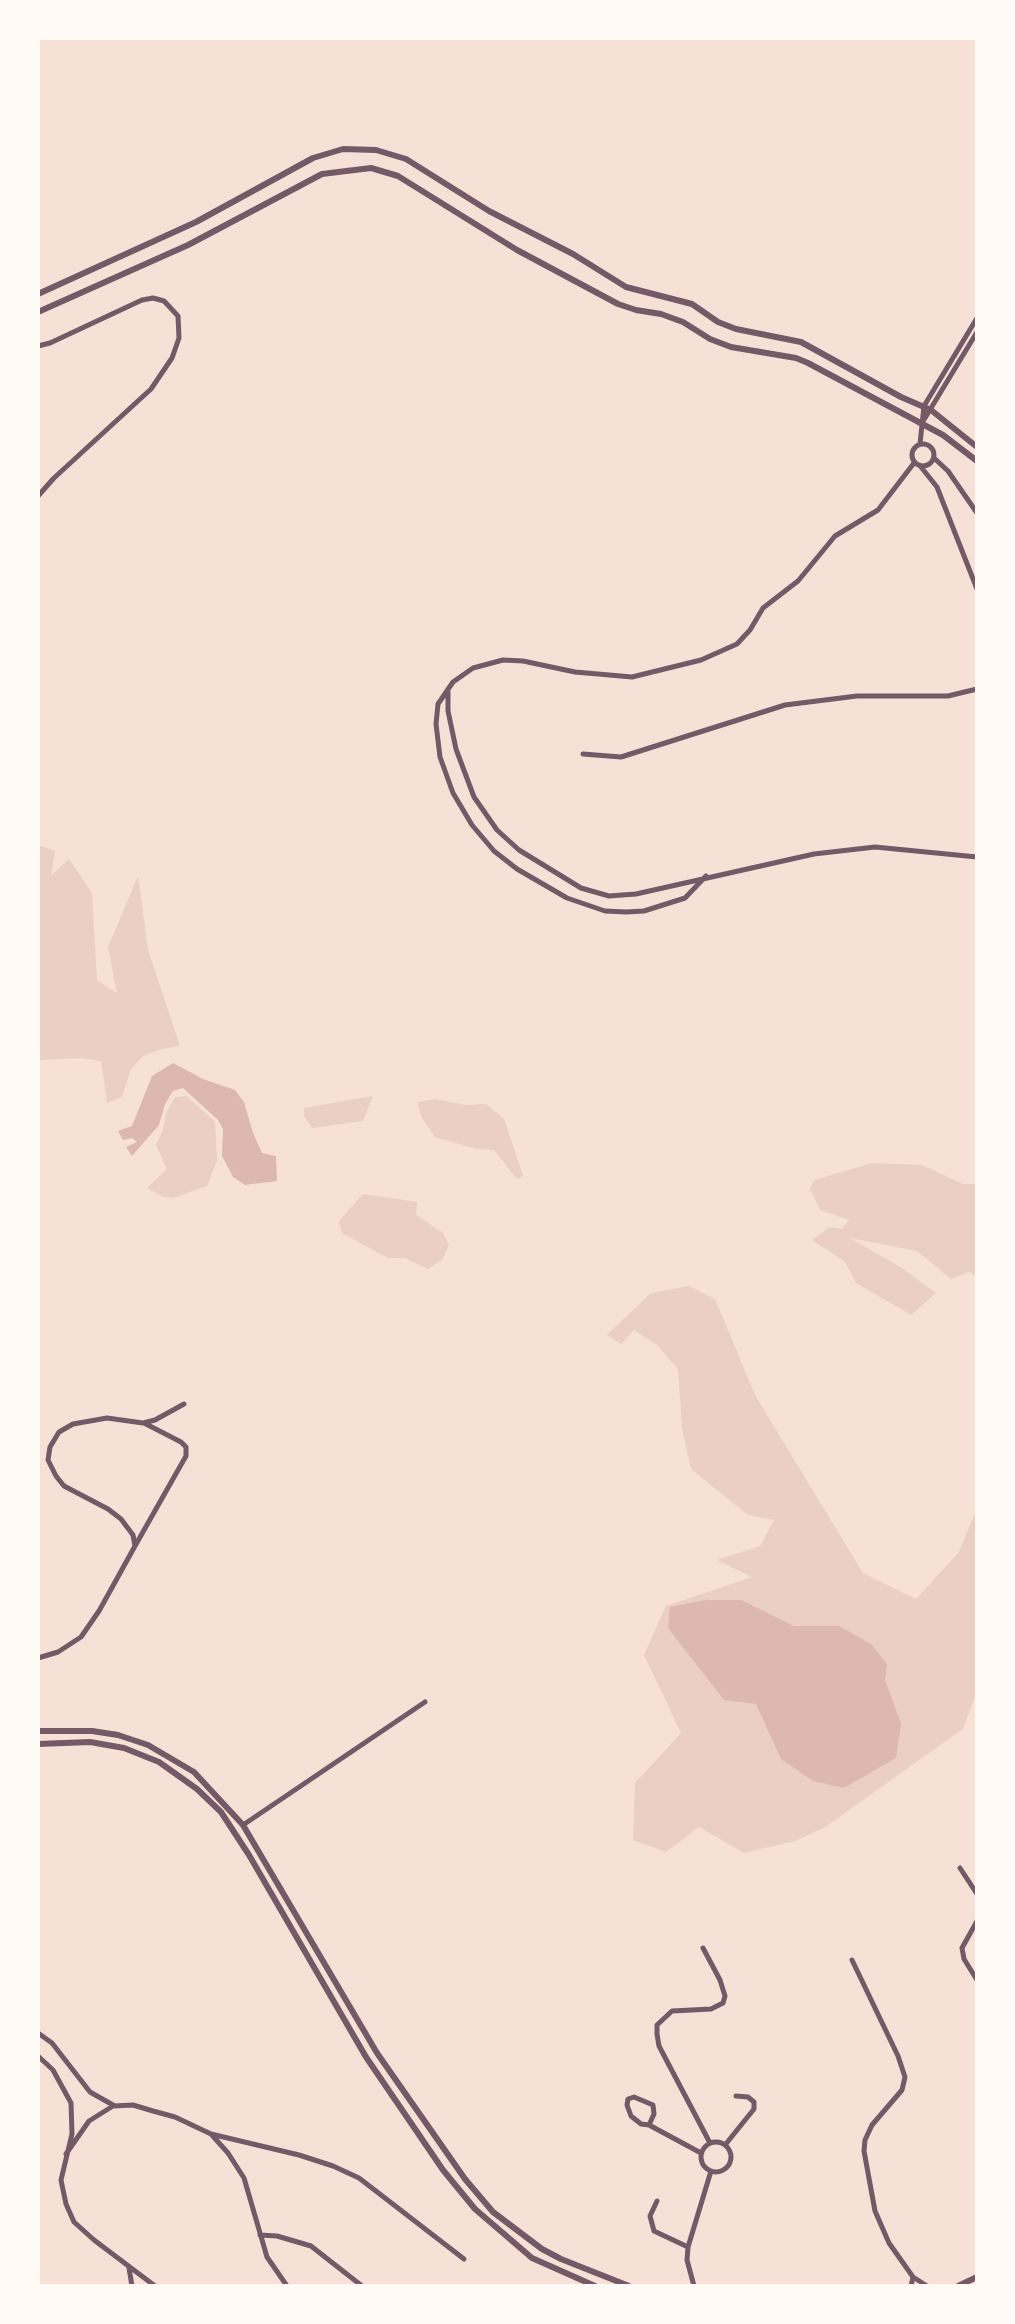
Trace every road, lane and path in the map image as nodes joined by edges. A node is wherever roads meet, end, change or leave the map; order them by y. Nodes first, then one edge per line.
1 (38, 294) edge
2 (977, 310) edge
3 (38, 312) edge
4 (977, 318) edge
5 (971, 327) junction
6 (977, 332) edge
7 (38, 346) edge
8 (928, 408) junction
9 (922, 423) junction
10 (920, 444) junction
11 (977, 447) edge
12 (934, 458) junction
13 (977, 461) edge
14 (914, 463) junction
15 (921, 467) junction
16 (38, 496) edge
17 (977, 513) edge
18 (977, 589) edge
19 (977, 689) edge
20 (448, 692) junction
21 (583, 754) dead end
22 (977, 857) edge
23 (706, 876) junction
24 (184, 1404) dead end
25 (143, 1423) junction
26 (135, 1546) junction
27 (38, 1658) edge
28 (425, 1702) dead end
29 (38, 1731) edge
30 (38, 1744) edge
31 (194, 1772) junction
32 (186, 1780) junction
33 (243, 1825) junction
34 (960, 1868) dead end
35 (977, 1894) edge
36 (977, 1921) edge
37 (703, 1948) dead end
38 (852, 1960) dead end
39 (977, 1980) edge
40 (38, 2033) edge
41 (377, 2053) junction
42 (38, 2056) edge
43 (366, 2057) junction
44 (736, 2096) dead end
45 (113, 2106) junction
46 (649, 2125) junction
47 (211, 2134) junction
48 (710, 2143) junction
49 (725, 2145) junction
50 (701, 2153) junction
51 (66, 2154) junction
52 (711, 2171) junction
53 (657, 2201) dead end
54 (260, 2235) junction
55 (688, 2247) junction
56 (464, 2259) dead end
57 (129, 2267) junction
58 (913, 2277) junction
59 (977, 2277) edge
60 (132, 2286) edge
61 (155, 2286) edge
62 (287, 2286) edge
63 (362, 2286) edge
64 (595, 2286) edge
65 (629, 2286) edge
66 (694, 2286) edge
67 (911, 2286) edge
68 (927, 2286) edge
69 (958, 2286) edge

1 - 8 street
2 - 5 street
3 - 9 street
4 - 5 street
5 - 8 street
6 - 8 street
7 - 16 street
8 - 9 street
8 - 11 street
9 - 10 street
9 - 13 street
10 - 12 street
10 - 14 street
12 - 15 street
12 - 17 street
14 - 15 street
14 - 20 street
15 - 18 street
19 - 21 street
20 - 23 street
20 - 23 street
22 - 23 street
24 - 25 street
25 - 26 street
25 - 26 street
26 - 27 street
28 - 33 street
29 - 31 street
30 - 32 street
31 - 32 street
31 - 33 street
32 - 43 street
33 - 41 street
34 - 35 street
36 - 39 street
37 - 48 street
38 - 58 street
40 - 45 street
41 - 43 street
41 - 65 street
42 - 51 street
43 - 64 street
44 - 49 street
45 - 47 street
45 - 51 street
46 - 46 street
46 - 50 street
47 - 54 street
47 - 56 street
48 - 49 street
48 - 50 street
49 - 52 street
50 - 52 street
51 - 57 street
52 - 55 street
53 - 55 street
54 - 62 street
54 - 63 street
55 - 66 street
57 - 60 street
57 - 61 street
58 - 67 street
58 - 68 street
59 - 69 street

